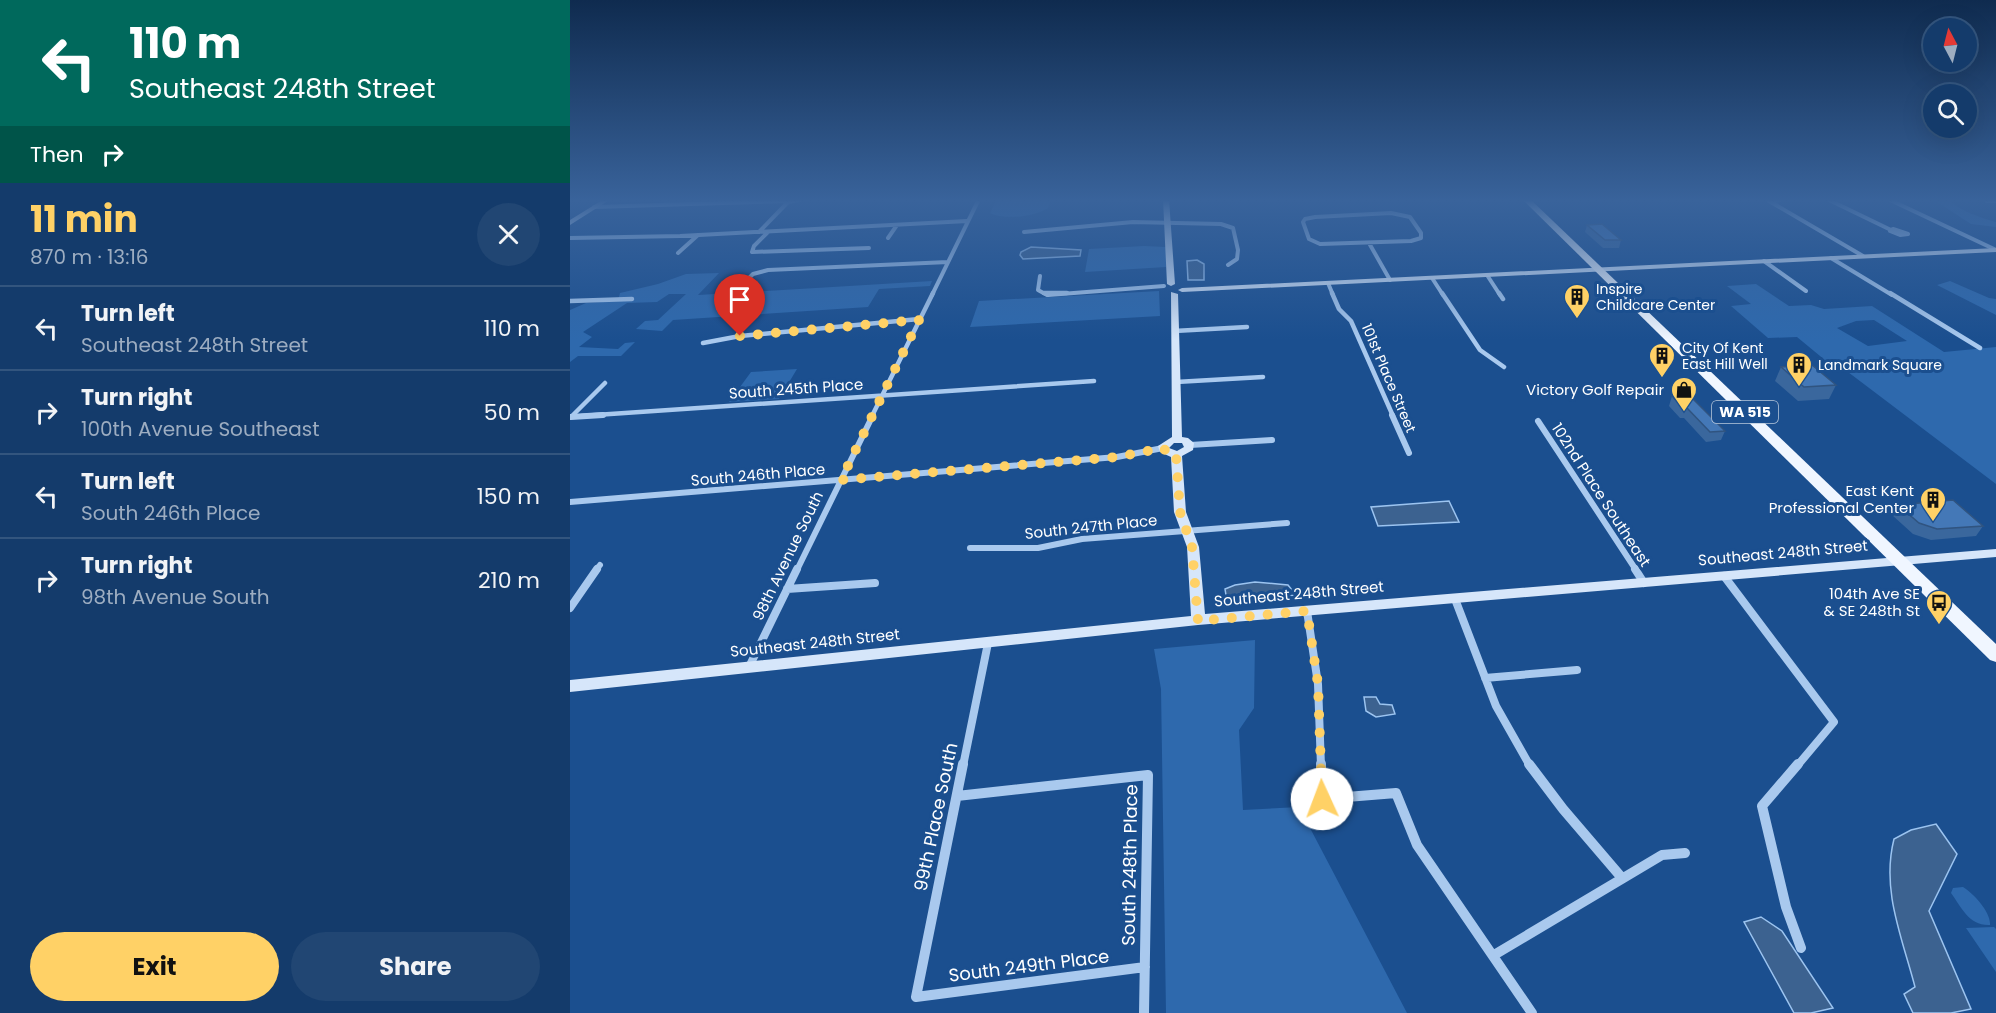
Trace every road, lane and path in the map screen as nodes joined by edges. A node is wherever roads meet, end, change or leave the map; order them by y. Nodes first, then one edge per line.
1 (685, 246) edge
2 (754, 246) edge
3 (956, 246) edge
4 (1169, 246) edge
5 (1237, 246) edge
6 (1371, 246) edge
7 (1575, 246) edge
8 (1847, 246) edge
9 (869, 248) dead end
10 (1996, 250) edge
11 (678, 253) dead end
12 (1863, 256) junction
13 (1831, 258) junction
14 (1764, 261) junction
15 (948, 262) junction
16 (1228, 265) dead end
17 (1598, 269) junction
18 (1487, 275) junction
19 (1040, 276) dead end
20 (1432, 278) junction
21 (1390, 280) junction
22 (746, 281) dead end
23 (1329, 283) junction
24 (1173, 288) junction
25 (1806, 291) dead end
26 (632, 299) dead end
27 (1503, 299) dead end
28 (570, 302) edge
29 (919, 320) junction
30 (1247, 327) dead end
31 (1174, 331) junction
32 (704, 343) dead end
33 (1980, 348) dead end
34 (1504, 367) dead end
35 (1263, 376) dead end
36 (1094, 381) dead end
37 (605, 382) dead end
38 (1176, 382) junction
39 (882, 395) junction
40 (571, 418) edge
41 (1538, 421) dead end
42 (1177, 439) junction
43 (1272, 440) dead end
44 (1190, 446) junction
45 (1163, 448) junction
46 (1409, 453) dead end
47 (1176, 454) junction
48 (841, 480) junction
49 (570, 502) edge
50 (1287, 523) dead end
51 (1188, 530) junction
52 (970, 548) dead end
53 (1996, 553) edge
54 (1898, 561) junction
55 (600, 565) dead end
56 (1725, 576) junction
57 (875, 583) dead end
58 (1644, 583) junction
59 (787, 589) junction
60 (1455, 599) junction
61 (570, 608) edge
62 (1307, 611) junction
63 (1198, 621) junction
64 (988, 644) junction
65 (1996, 655) edge
66 (749, 668) junction
67 (1578, 670) dead end
68 (1485, 678) junction
69 (570, 686) edge
70 (957, 796) junction
71 (1685, 853) dead end
72 (1622, 878) junction
73 (1801, 948) dead end
74 (1494, 955) junction
75 (1145, 967) junction
76 (916, 997) joint
77 (1144, 1013) edge
78 (1532, 1013) edge

1 - 11 street
2 - 9 street
3 - 15 street, 98th Avenue South
4 - 24 street
5 - 16 street
6 - 21 street
7 - 17 main road, WA 515
8 - 12 street
10 - 12 street
12 - 13 street
13 - 14 street
13 - 33 street
14 - 17 street
14 - 25 street
15 - 22 street
15 - 29 street, 98th Avenue South
17 - 18 street
17 - 54 main road, WA 515
18 - 20 street
18 - 27 street
19 - 24 street
20 - 21 street
20 - 34 street
21 - 23 street
23 - 24 street
23 - 46 street, 101st Place Street
24 - 31 street
26 - 28 street
29 - 32 street
29 - 39 street, 98th Avenue South
30 - 31 street
31 - 38 street
35 - 38 street
36 - 39 street, South 245th Place
37 - 40 street
38 - 42 street
39 - 40 street, South 245th Place
39 - 48 street, 98th Avenue South
41 - 58 street, 102nd Place Southeast
42 - 44 street
42 - 45 street
43 - 44 street
44 - 47 street
45 - 47 street
45 - 48 street, South 246th Place
47 - 51 street
48 - 49 street, South 246th Place
48 - 59 street, 98th Avenue South
50 - 51 street, South 247th Place
51 - 52 street, South 247th Place
51 - 63 street
53 - 54 street, Southeast 248th Street
54 - 56 street, Southeast 248th Street
54 - 65 main road, WA 515
55 - 61 street
56 - 58 street, Southeast 248th Street
56 - 73 street
57 - 59 street
58 - 60 street, Southeast 248th Street
59 - 66 street, 98th Avenue South
60 - 62 street, Southeast 248th Street
60 - 68 street
62 - 63 street, Southeast 248th Street
62 - 74 street
63 - 64 street, Southeast 248th Street
64 - 66 street, Southeast 248th Street
64 - 70 street, 99th Place South
66 - 69 street, Southeast 248th Street
67 - 68 street
68 - 72 street
70 - 75 street, South 248th Place
70 - 76 street, 99th Place South
71 - 72 street
72 - 74 street
74 - 78 street
75 - 76 street, South 249th Place
75 - 77 street

